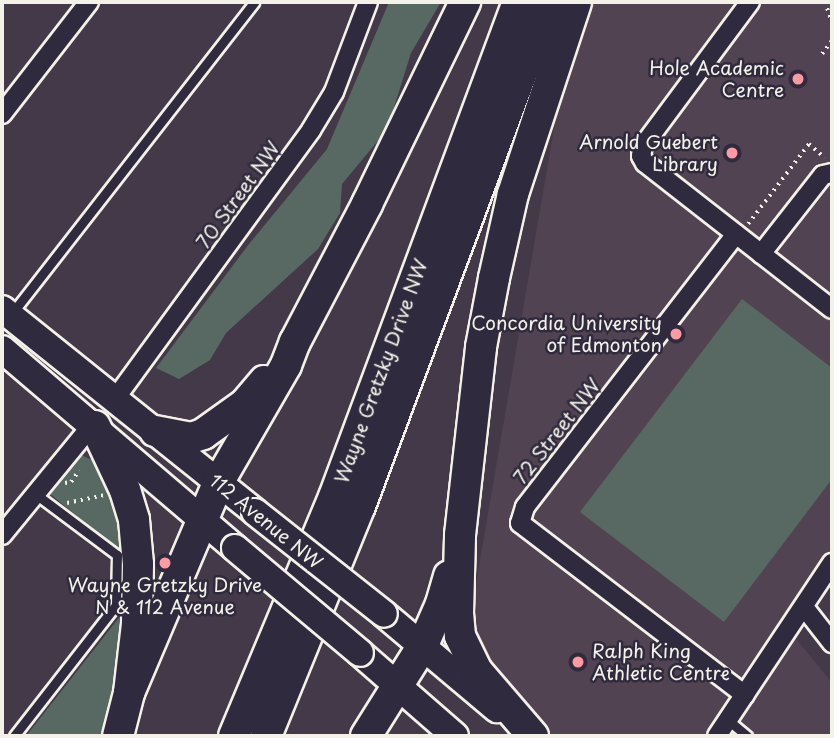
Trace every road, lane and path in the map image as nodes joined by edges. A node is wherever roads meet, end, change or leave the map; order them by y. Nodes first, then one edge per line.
1 (89, 2) edge
2 (254, 2) edge
3 (368, 2) edge
4 (466, 2) edge
5 (518, 2) edge
6 (548, 2) edge
7 (576, 2) edge
8 (750, 2) edge
9 (825, 2) edge
10 (832, 21) edge
11 (832, 40) edge
12 (822, 54) dead end
13 (2, 114) edge
14 (832, 158) edge
15 (832, 173) edge
16 (740, 231) junction
17 (761, 254) junction
18 (832, 309) edge
19 (6, 312) edge
20 (295, 342) junction
21 (2, 349) edge
22 (115, 399) junction
23 (94, 425) junction
24 (155, 431) junction
25 (218, 483) junction
26 (34, 492) junction
27 (116, 492) dead end
28 (52, 506) junction
29 (202, 520) junction
30 (2, 535) edge
31 (460, 535) junction
32 (832, 563) edge
33 (804, 607) junction
34 (832, 643) edge
35 (423, 645) junction
36 (398, 685) junction
37 (128, 693) junction
38 (745, 695) junction
39 (727, 720) junction
40 (14, 736) edge
41 (118, 736) edge
42 (234, 736) edge
43 (266, 736) edge
44 (366, 736) edge
45 (455, 736) edge
46 (527, 736) edge
47 (533, 736) edge
48 (717, 736) edge
49 (747, 736) edge

1 - 13 street
2 - 19 lane
3 - 22 street, 70 Street NW
4 - 20 main road
5 - 42 main road, Wayne Gretzky Drive NW
6 - 43 main road, Wayne Gretzky Drive NW
7 - 31 main road
8 - 16 street
9 - 10 path
11 - 12 path
14 - 16 path
15 - 17 street
16 - 17 street
16 - 38 street, 72 Street NW
17 - 18 street
19 - 22 main road, 112 Avenue NW
20 - 24 main road
20 - 25 main road
21 - 23 main road, 112 Avenue NW
22 - 24 main road, 112 Avenue NW
23 - 26 street
23 - 29 main road, 112 Avenue NW
23 - 37 main road
24 - 25 main road, 112 Avenue NW
25 - 29 main road
25 - 35 main road, 112 Avenue NW, bridge
26 - 28 lane
26 - 30 street
27 - 28 path
28 - 40 lane
29 - 36 main road, 112 Avenue NW, bridge
29 - 37 main road
31 - 35 main road
31 - 47 main road
32 - 33 street
33 - 34 street
33 - 38 street
35 - 36 main road
35 - 46 main road, 112 Avenue NW
36 - 44 main road
36 - 45 main road, 112 Avenue NW
37 - 41 main road
38 - 39 street
39 - 48 street
39 - 49 lane

